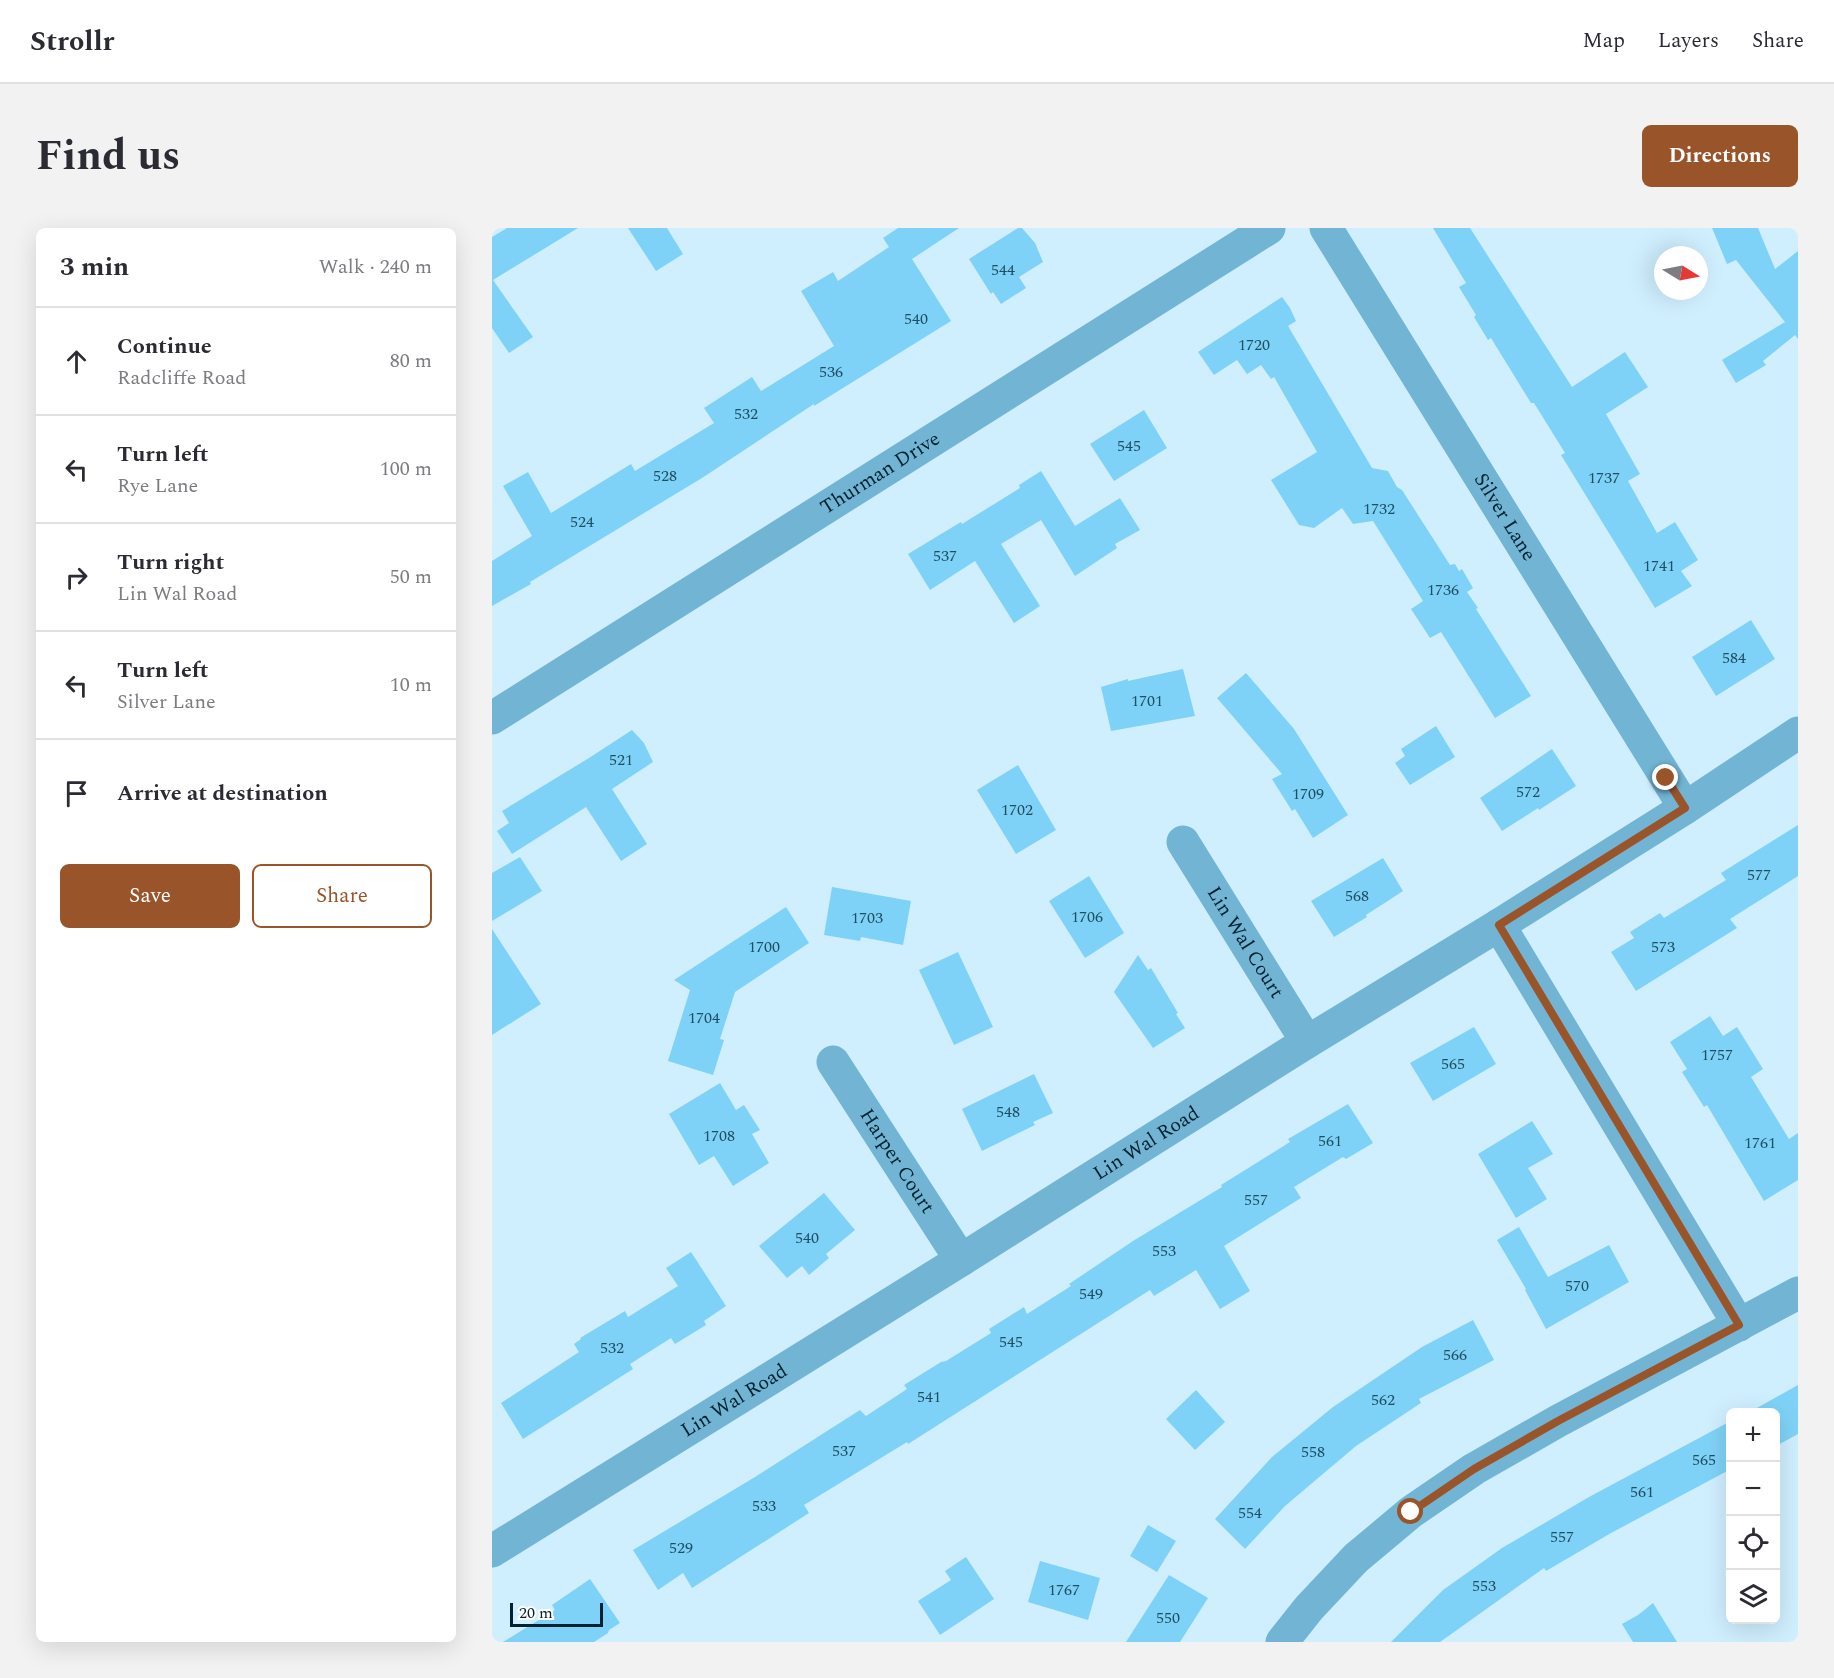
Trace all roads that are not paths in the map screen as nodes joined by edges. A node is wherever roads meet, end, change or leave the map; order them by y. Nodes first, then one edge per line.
1 (1269, 228) edge
2 (1326, 228) edge
3 (492, 718) edge
4 (1798, 733) edge
5 (1685, 808) junction
6 (1183, 842) dead end
7 (1499, 925) junction
8 (1307, 1042) junction
9 (833, 1062) dead end
10 (961, 1260) junction
11 (1798, 1293) edge
12 (1739, 1325) junction
13 (492, 1551) edge
14 (1282, 1642) edge

1 - 3 street, Thurman Drive
2 - 5 street, Silver Lane
4 - 5 street, Lin Wal Road
5 - 7 street, Lin Wal Road
6 - 8 street, Lin Wal Court
7 - 8 street, Lin Wal Road
7 - 12 street
8 - 10 street, Lin Wal Road
9 - 10 street, Harper Court
10 - 13 street, Lin Wal Road
11 - 12 street
12 - 14 street

